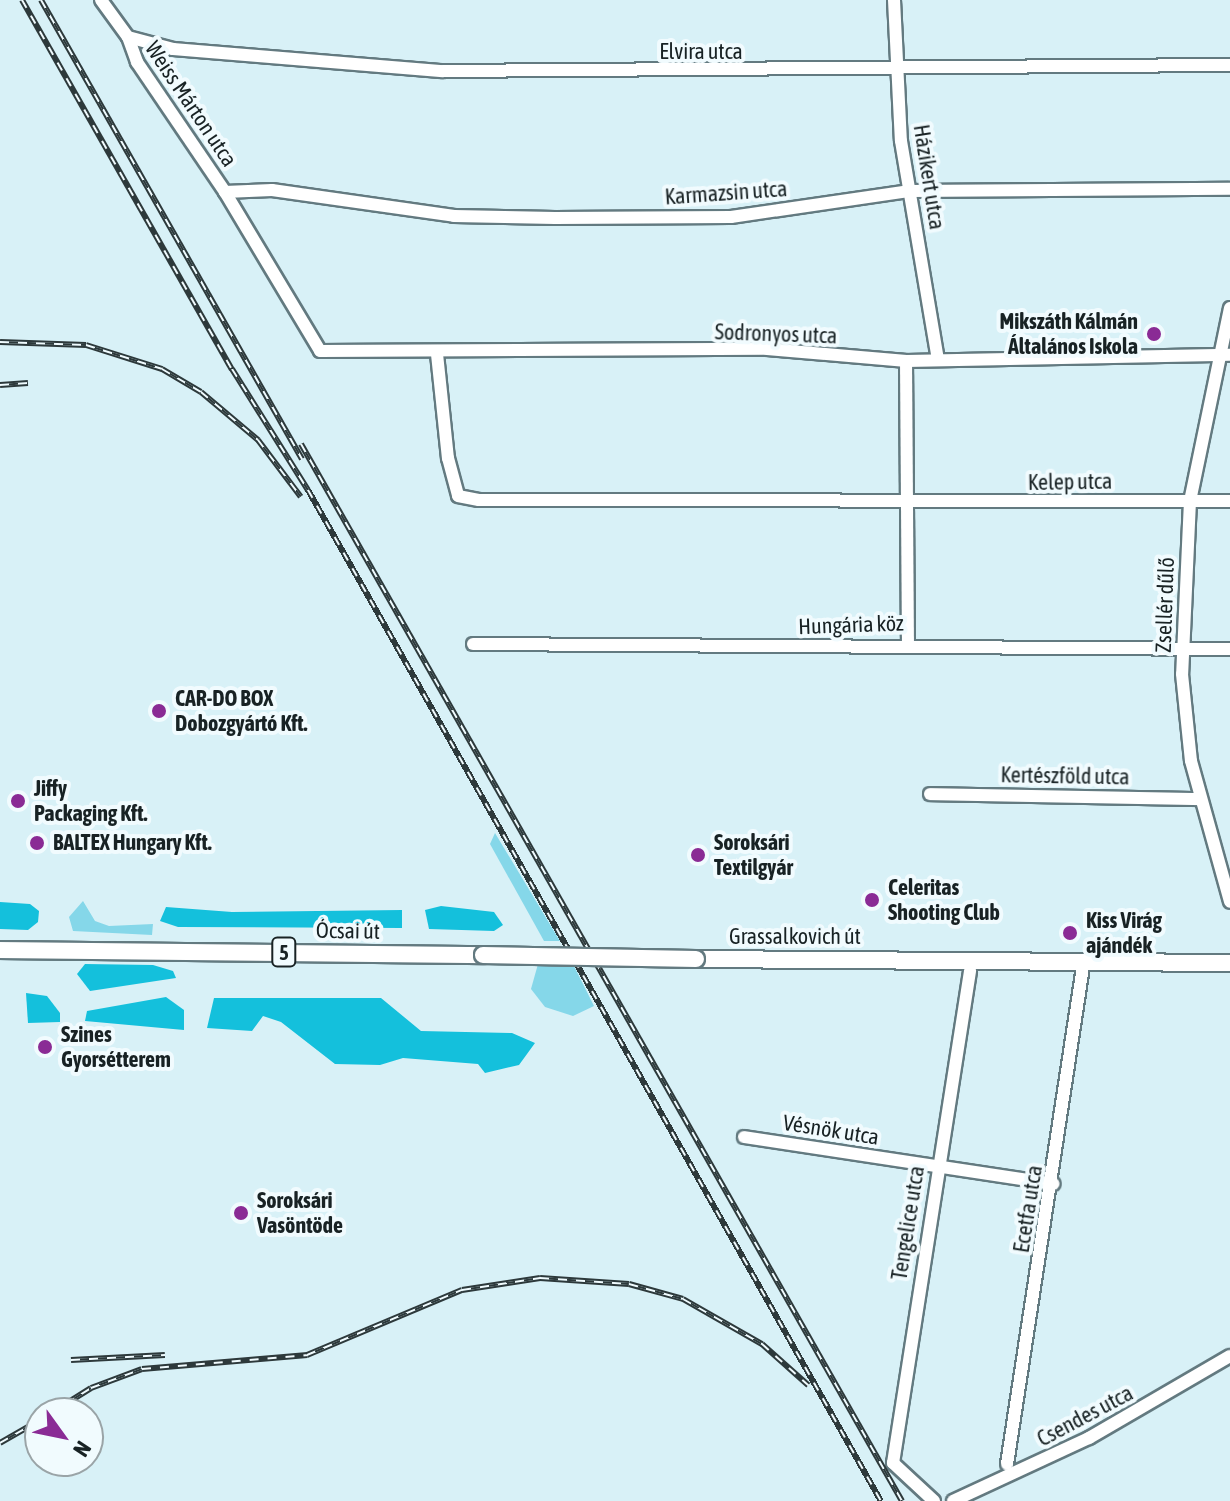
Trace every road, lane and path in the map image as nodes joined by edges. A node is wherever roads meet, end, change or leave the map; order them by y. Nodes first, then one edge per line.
1 (101, 0) edge
2 (894, 0) edge
3 (128, 37) junction
4 (1230, 65) edge
5 (895, 70) junction
6 (1230, 189) edge
7 (910, 191) junction
8 (225, 192) junction
9 (1230, 308) edge
10 (320, 351) joint
11 (437, 354) junction
12 (1225, 354) edge
13 (938, 359) junction
14 (906, 361) junction
15 (1190, 501) junction
16 (1230, 501) edge
17 (910, 504) junction
18 (473, 644) dead end
19 (908, 644) junction
20 (1183, 648) junction
21 (1230, 649) edge
22 (930, 794) dead end
23 (1200, 799) junction
24 (1230, 902) edge
25 (0, 950) edge
26 (696, 959) joint
27 (1084, 960) junction
28 (1230, 963) edge
29 (970, 971) dead end
30 (744, 1137) dead end
31 (937, 1166) junction
32 (1053, 1184) junction
33 (1230, 1356) edge
34 (1007, 1464) dead end
35 (934, 1501) edge
36 (953, 1501) edge

1 - 3 street, Weiss Márton utca
2 - 5 street, Házikert utca
3 - 5 street, Elvira utca
3 - 8 street, Weiss Márton utca
4 - 5 street, Elvira utca
5 - 7 street, Házikert utca
6 - 7 street, Karmazsin utca
7 - 8 street, Karmazsin utca
7 - 13 street, Házikert utca
8 - 10 street, Weiss Márton utca
9 - 12 street, Zsellér dűlő
10 - 11 street, Sodronyos utca
11 - 14 street, Sodronyos utca
11 - 17 street, Kelep utca
12 - 13 street, Sodronyos utca
12 - 15 street, Zsellér dűlő
13 - 14 street, Sodronyos utca
14 - 17 street
15 - 16 street, Kelep utca
15 - 17 street, Kelep utca
15 - 20 street, Zsellér dűlő
17 - 19 street
18 - 19 street, Hungária köz
19 - 20 street, Hungária köz
20 - 21 street, Hungária köz
20 - 23 street, Zsellér dűlő
22 - 23 street, Kertészföld utca
23 - 24 street, Zsellér dűlő
25 - 26 main road, Ócsai út / 5, bridge
26 - 27 main road, Grassalkovich út / 5
27 - 28 main road, Grassalkovich út / 5
27 - 32 street, Ecetfa utca
29 - 31 street, Tengelice utca
30 - 31 street, Vésnök utca
31 - 32 street, Vésnök utca
31 - 35 street, Tengelice utca
32 - 34 street, Ecetfa utca
33 - 36 street, Csendes utca

